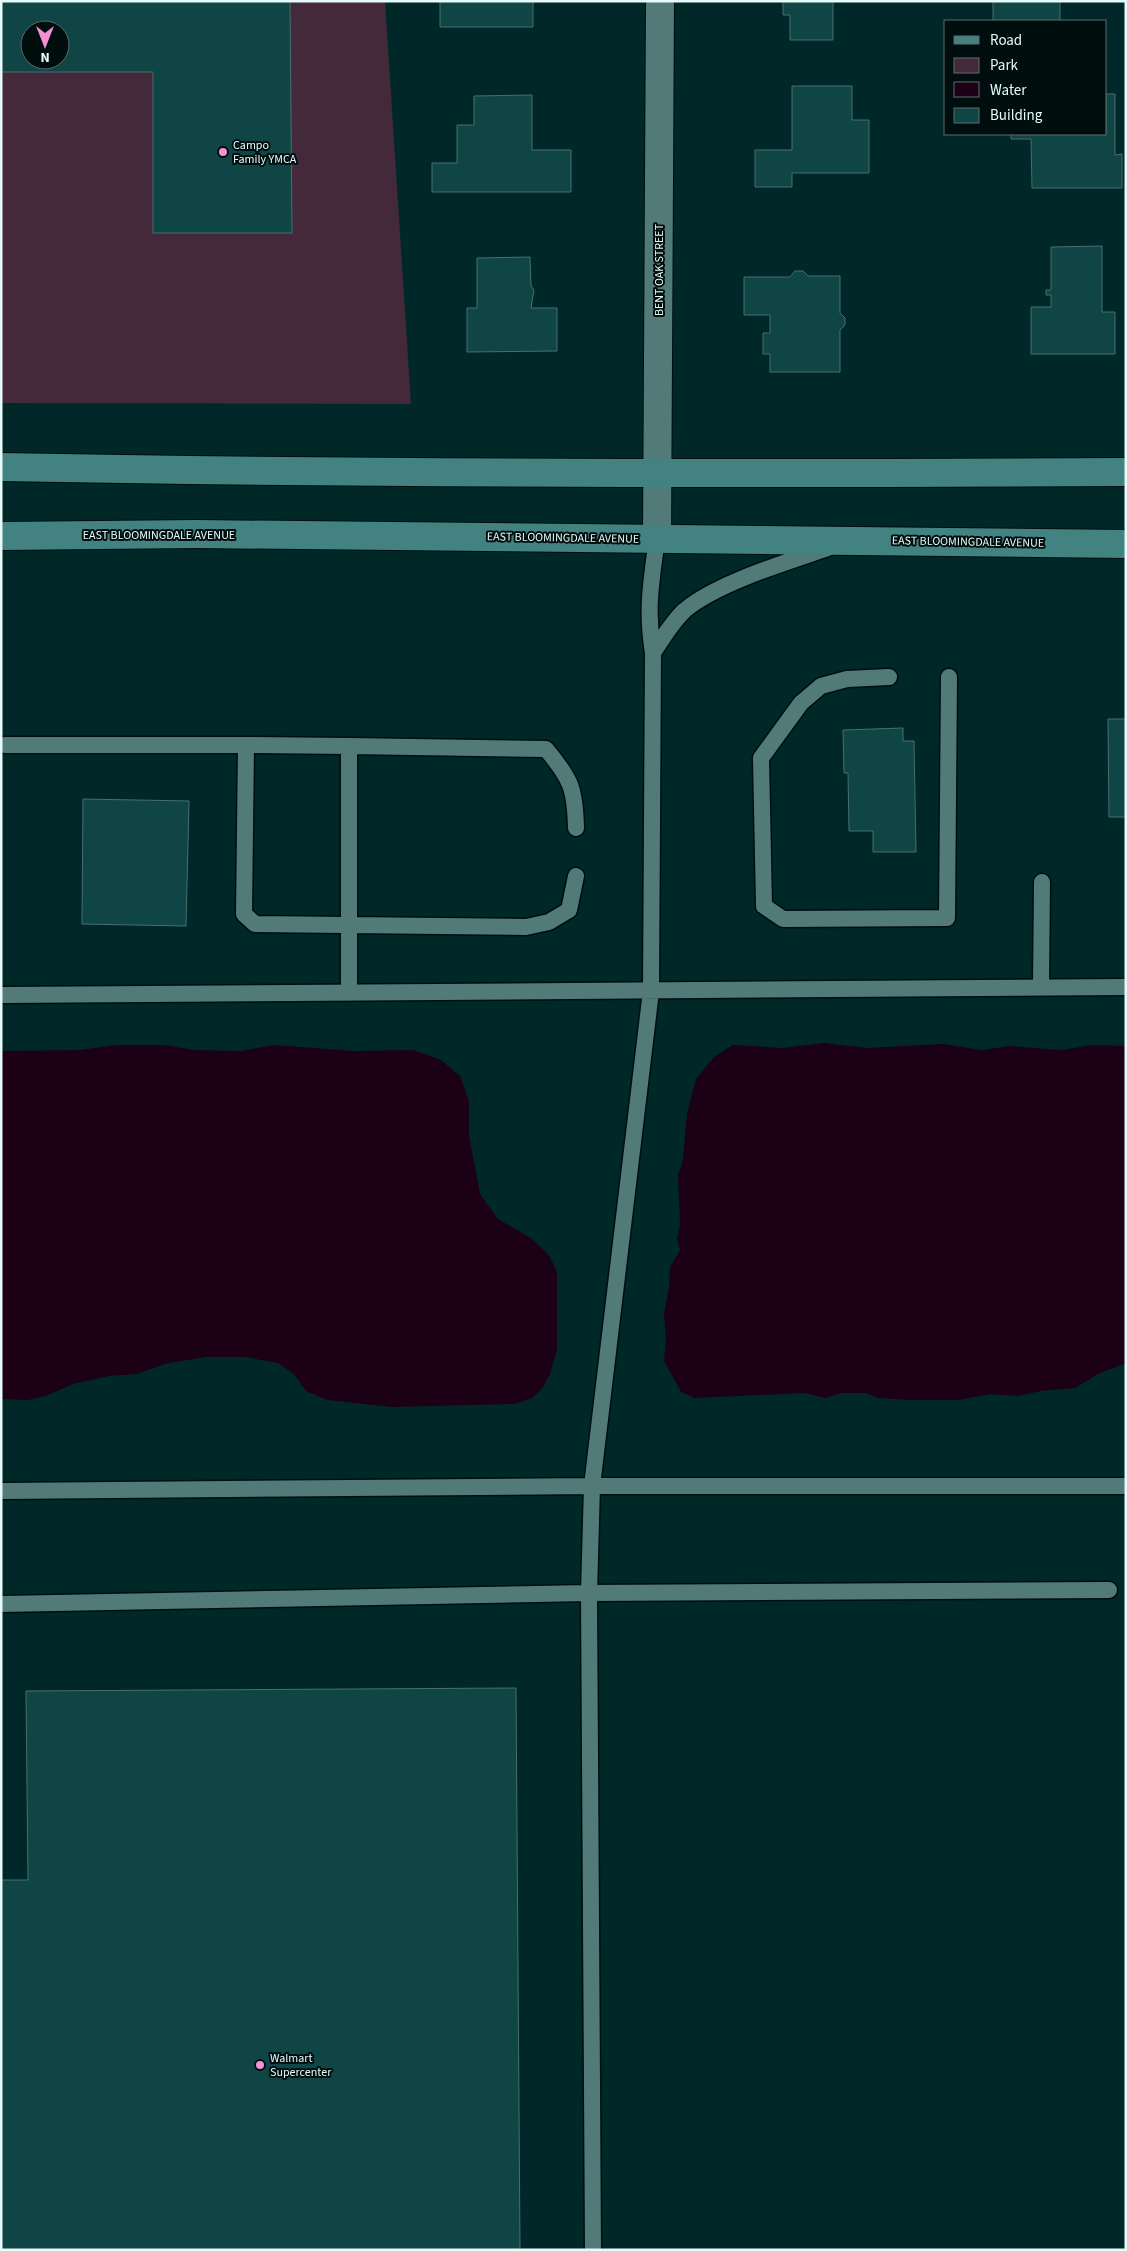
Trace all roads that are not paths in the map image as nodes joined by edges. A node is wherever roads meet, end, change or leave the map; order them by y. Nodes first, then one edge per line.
1 (660, 1) edge
2 (1, 467) edge
3 (1126, 472) edge
4 (658, 474) junction
5 (1, 536) edge
6 (657, 539) junction
7 (847, 541) junction
8 (1126, 544) edge
9 (654, 654) junction
10 (889, 677) dead end
11 (949, 677) dead end
12 (5, 745) dead end
13 (246, 745) junction
14 (349, 746) junction
15 (576, 828) dead end
16 (576, 876) dead end
17 (1042, 882) dead end
18 (348, 925) junction
19 (1126, 987) edge
20 (1041, 988) junction
21 (651, 990) junction
22 (349, 993) junction
23 (1, 995) edge
24 (592, 1486) junction
25 (1126, 1486) edge
26 (1, 1491) edge
27 (1108, 1590) dead end
28 (589, 1593) junction
29 (1, 1604) edge
30 (594, 2250) edge

1 - 4 street, BENT OAK STREET
2 - 4 main road
3 - 4 main road
4 - 6 street, BENT OAK STREET
5 - 6 main road, EAST BLOOMINGDALE AVENUE
6 - 7 main road, EAST BLOOMINGDALE AVENUE
6 - 9 lane
7 - 8 main road, EAST BLOOMINGDALE AVENUE
7 - 9 lane
9 - 21 lane
10 - 11 lane
12 - 13 lane
13 - 14 lane
13 - 18 lane
14 - 15 lane
14 - 18 lane
16 - 18 lane
17 - 20 lane
18 - 22 lane
19 - 20 lane
20 - 21 lane
21 - 22 lane
21 - 24 lane
22 - 23 lane
24 - 25 lane
24 - 26 lane
24 - 28 lane
27 - 28 lane
28 - 29 lane
28 - 30 lane

